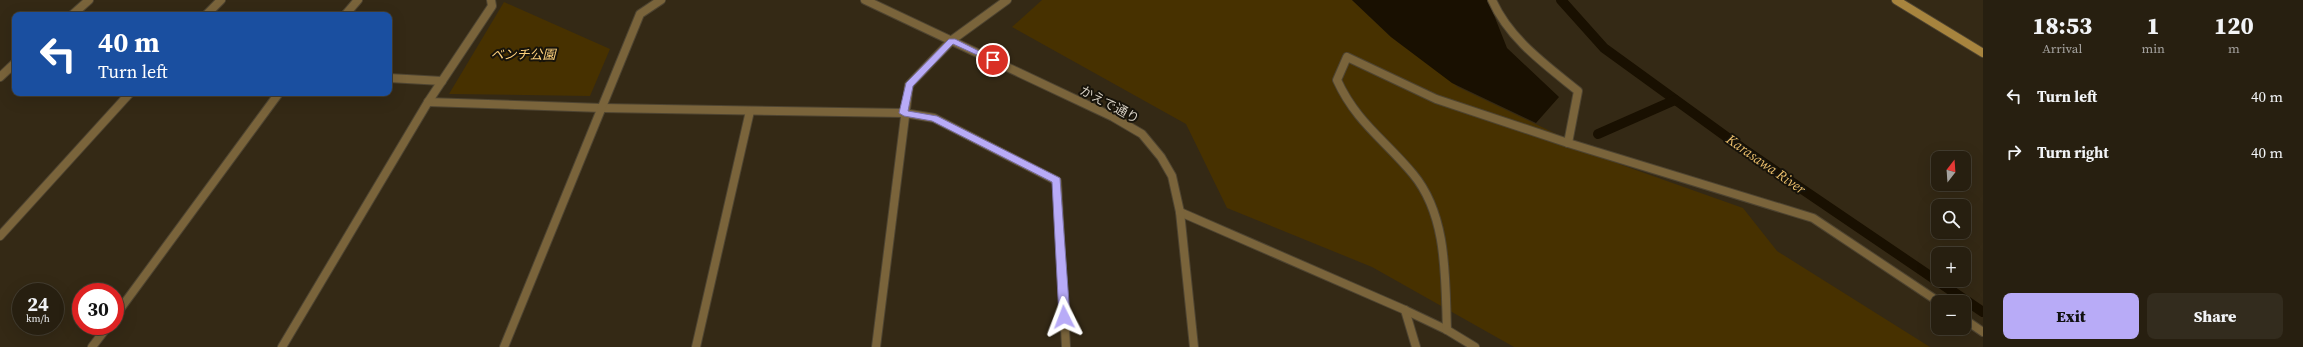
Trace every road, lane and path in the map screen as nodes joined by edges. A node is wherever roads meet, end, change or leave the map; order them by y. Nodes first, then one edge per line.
1 (89, 0) edge
2 (222, 0) edge
3 (358, 0) edge
4 (491, 0) edge
5 (661, 0) edge
6 (865, 0) edge
7 (1007, 0) edge
8 (1492, 0) edge
9 (1896, 0) edge
10 (75, 12) edge
11 (209, 12) edge
12 (348, 12) edge
13 (952, 40) junction
14 (1983, 53) edge
15 (8, 70) edge
16 (0, 77) edge
17 (392, 78) edge
18 (442, 81) junction
19 (127, 96) edge
20 (276, 96) edge
21 (428, 102) junction
22 (602, 108) junction
23 (750, 111) junction
24 (904, 113) junction
25 (1568, 143) junction
26 (1180, 212) junction
27 (0, 236) edge
28 (1931, 297) edge
29 (124, 304) edge
30 (1405, 310) junction
31 (1971, 324) edge
32 (1447, 330) junction
33 (1983, 332) edge
34 (101, 335) edge
35 (92, 347) edge
36 (282, 347) edge
37 (504, 347) edge
38 (696, 347) edge
39 (876, 347) edge
40 (1066, 347) edge
41 (1194, 347) edge
42 (1416, 347) edge
43 (1475, 347) edge

1 - 10 street
2 - 11 street
3 - 12 street
4 - 18 street
5 - 22 street
6 - 13 street, かえで通り
7 - 13 street
8 - 25 street
9 - 14 main road
13 - 24 street
13 - 26 street, かえで通り
15 - 16 street
17 - 18 street
18 - 21 street
19 - 27 street
20 - 29 street
21 - 22 street
21 - 36 street
22 - 23 street
22 - 37 street
23 - 24 street
23 - 38 street
24 - 39 street
24 - 40 street
25 - 28 street
25 - 32 street
26 - 30 street
26 - 41 street, かえで通り
30 - 32 street
30 - 42 street
31 - 33 street
32 - 43 street
34 - 35 street

